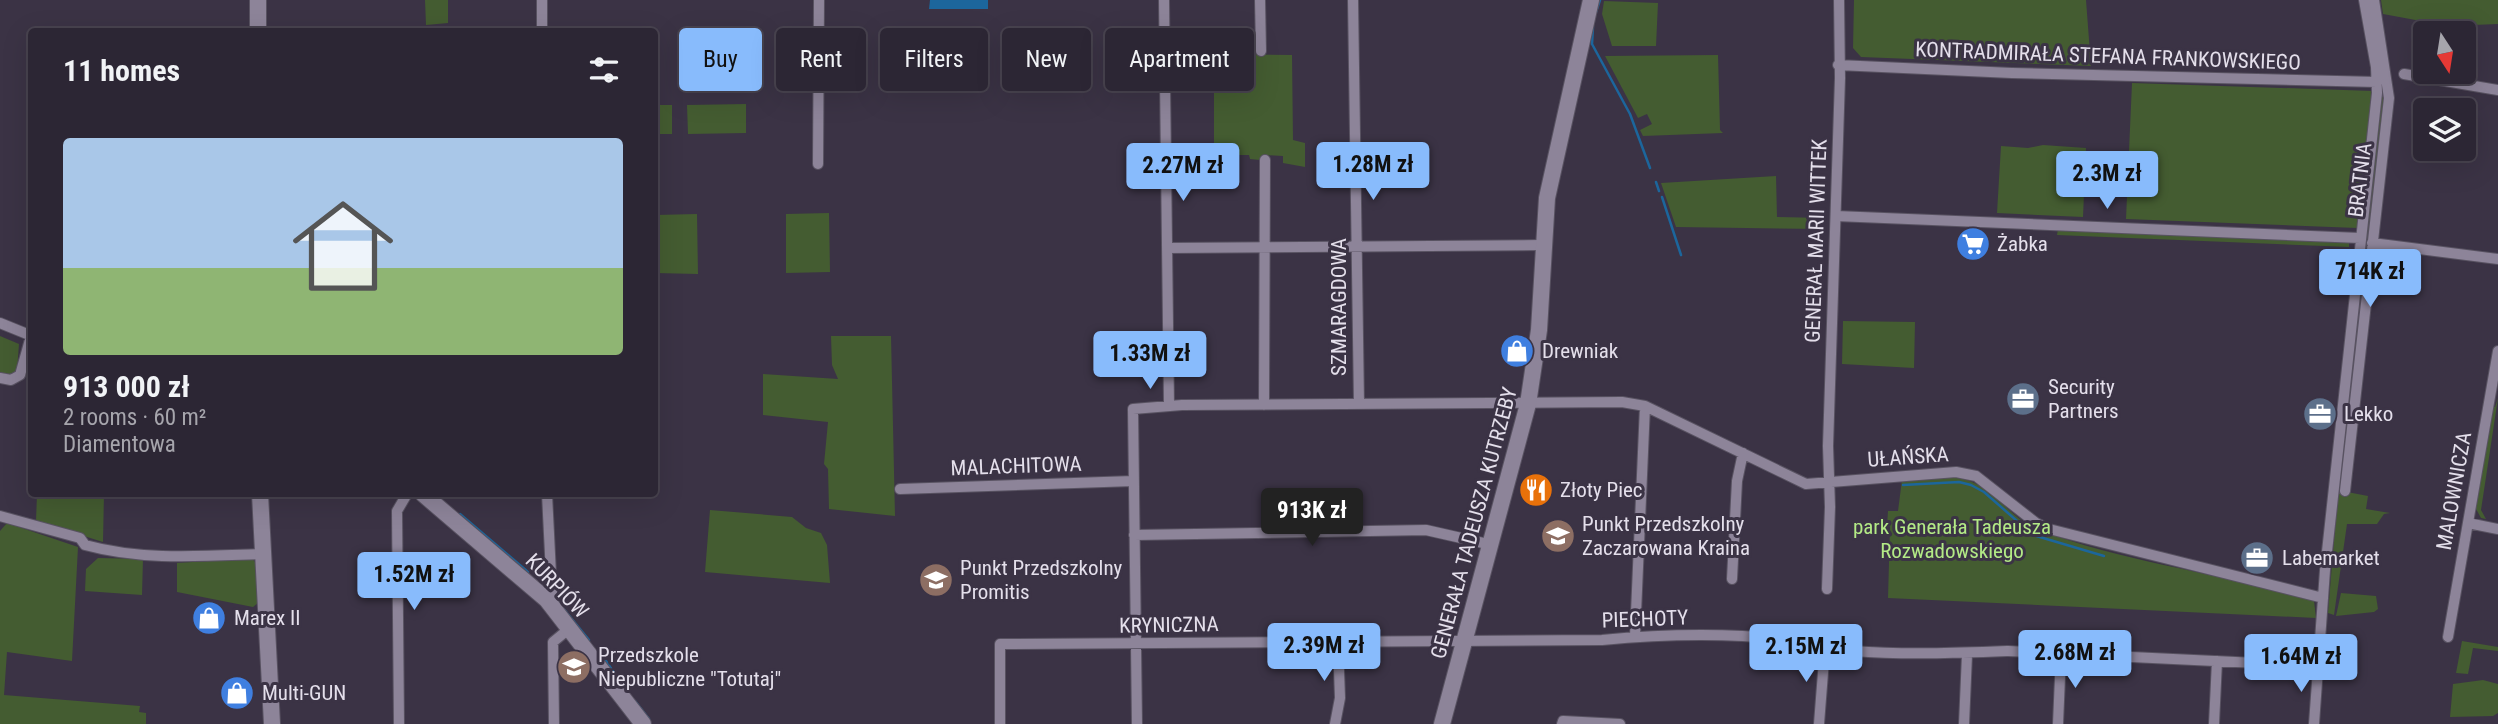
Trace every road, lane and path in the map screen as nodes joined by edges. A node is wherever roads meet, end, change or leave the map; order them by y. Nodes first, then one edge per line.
1 (258, 0) edge
2 (542, 0) edge
3 (819, 0) edge
4 (1164, 0) edge
5 (1260, 0) edge
6 (1353, 0) edge
7 (1591, 0) edge
8 (1839, 0) edge
9 (2364, 0) edge
10 (2374, 0) edge
11 (258, 28) edge
12 (542, 28) edge
13 (1261, 51) dead end
14 (1838, 65) junction
15 (2404, 74) dead end
16 (2377, 82) junction
17 (2498, 90) edge
18 (1265, 160) dead end
19 (818, 164) dead end
20 (1836, 216) junction
21 (2360, 238) junction
22 (2372, 243) junction
23 (1358, 245) junction
24 (1542, 245) junction
25 (1263, 246) junction
26 (1167, 248) junction
27 (2498, 259) edge
28 (0, 323) edge
29 (28, 335) edge
30 (28, 347) edge
31 (2498, 351) edge
32 (0, 378) edge
33 (2495, 389) edge
34 (1359, 404) junction
35 (1528, 404) junction
36 (1264, 405) junction
37 (1169, 406) junction
38 (1645, 406) junction
39 (1743, 453) junction
40 (1133, 481) junction
41 (1827, 483) junction
42 (900, 489) dead end
43 (2345, 491) dead end
44 (260, 497) edge
45 (405, 497) edge
46 (432, 497) edge
47 (547, 497) edge
48 (0, 516) edge
49 (2468, 523) junction
50 (2498, 529) edge
51 (1134, 535) junction
52 (1492, 545) junction
53 (263, 554) junction
54 (551, 574) junction
55 (1732, 579) dead end
56 (534, 587) junction
57 (1827, 589) dead end
58 (2323, 598) junction
59 (547, 600) junction
60 (570, 628) junction
61 (1634, 636) junction
62 (2448, 637) dead end
63 (1465, 640) junction
64 (1338, 643) junction
65 (1136, 645) junction
66 (1825, 647) junction
67 (2061, 654) junction
68 (1967, 655) junction
69 (2217, 661) junction
70 (2319, 666) junction
71 (272, 724) edge
72 (399, 724) edge
73 (554, 724) edge
74 (643, 724) edge
75 (1000, 724) edge
76 (1137, 724) edge
77 (1335, 724) edge
78 (1442, 724) edge
79 (1562, 724) edge
80 (1620, 724) edge
81 (1819, 724) edge
82 (1964, 724) edge
83 (2057, 724) edge
84 (2214, 724) edge
85 (2314, 724) edge

1 - 11 street
2 - 12 street
3 - 19 street
4 - 26 street
5 - 13 street
6 - 23 street, SZMARAGDOWA
7 - 24 street, GENERAŁA TADEUSZA KUTRZEBY
8 - 14 street, GENERAŁ MARII WITTEK
9 - 16 street
10 - 22 street, BRATNIA
14 - 16 street, KONTRADMIRAŁA STEFANA FRANKOWSKIEGO
14 - 20 street, GENERAŁ MARII WITTEK
15 - 17 street
16 - 21 street
18 - 25 street
20 - 21 street
20 - 41 street, GENERAŁ MARII WITTEK
21 - 58 street
22 - 27 street
22 - 43 street, BRATNIA
23 - 24 street
23 - 25 street
23 - 34 street, SZMARAGDOWA
24 - 35 street, GENERAŁA TADEUSZA KUTRZEBY
25 - 26 street
25 - 36 street
26 - 37 street
28 - 29 street
30 - 32 street
31 - 33 street, MALOWNICZA
33 - 49 street, MALOWNICZA
34 - 35 street, UŁAŃSKA
34 - 36 street, UŁAŃSKA
35 - 38 street, UŁAŃSKA
35 - 52 street, GENERAŁA TADEUSZA KUTRZEBY
36 - 37 street, UŁAŃSKA
37 - 40 street, UŁAŃSKA
38 - 39 street, UŁAŃSKA
38 - 61 street
39 - 41 street, UŁAŃSKA
39 - 55 street
40 - 42 street, MALACHITOWA
40 - 51 street
41 - 57 street, GENERAŁ MARII WITTEK
41 - 58 street, UŁAŃSKA
44 - 53 street
45 - 72 street
46 - 56 street, KURPIÓW
47 - 54 street
48 - 53 street
49 - 50 street
49 - 62 street, MALOWNICZA
51 - 52 street
51 - 65 street
52 - 63 street, GENERAŁA TADEUSZA KUTRZEBY
53 - 71 street
54 - 56 street
54 - 59 street
56 - 59 street, KURPIÓW
58 - 70 street
59 - 60 street, KURPIÓW
60 - 73 street
60 - 74 street, KURPIÓW
61 - 63 street, PIECHOTY
61 - 66 street, PIECHOTY
63 - 64 street, KRYNICZNA
63 - 78 street, GENERAŁA TADEUSZA KUTRZEBY
64 - 65 street, KRYNICZNA
64 - 77 street
65 - 75 street, KRYNICZNA
65 - 76 street
66 - 68 street, PIECHOTY
66 - 81 street
67 - 68 street, PIECHOTY
67 - 69 street, PIECHOTY
67 - 83 street
68 - 82 street
69 - 70 street, PIECHOTY
69 - 84 street
70 - 85 street
79 - 80 street

